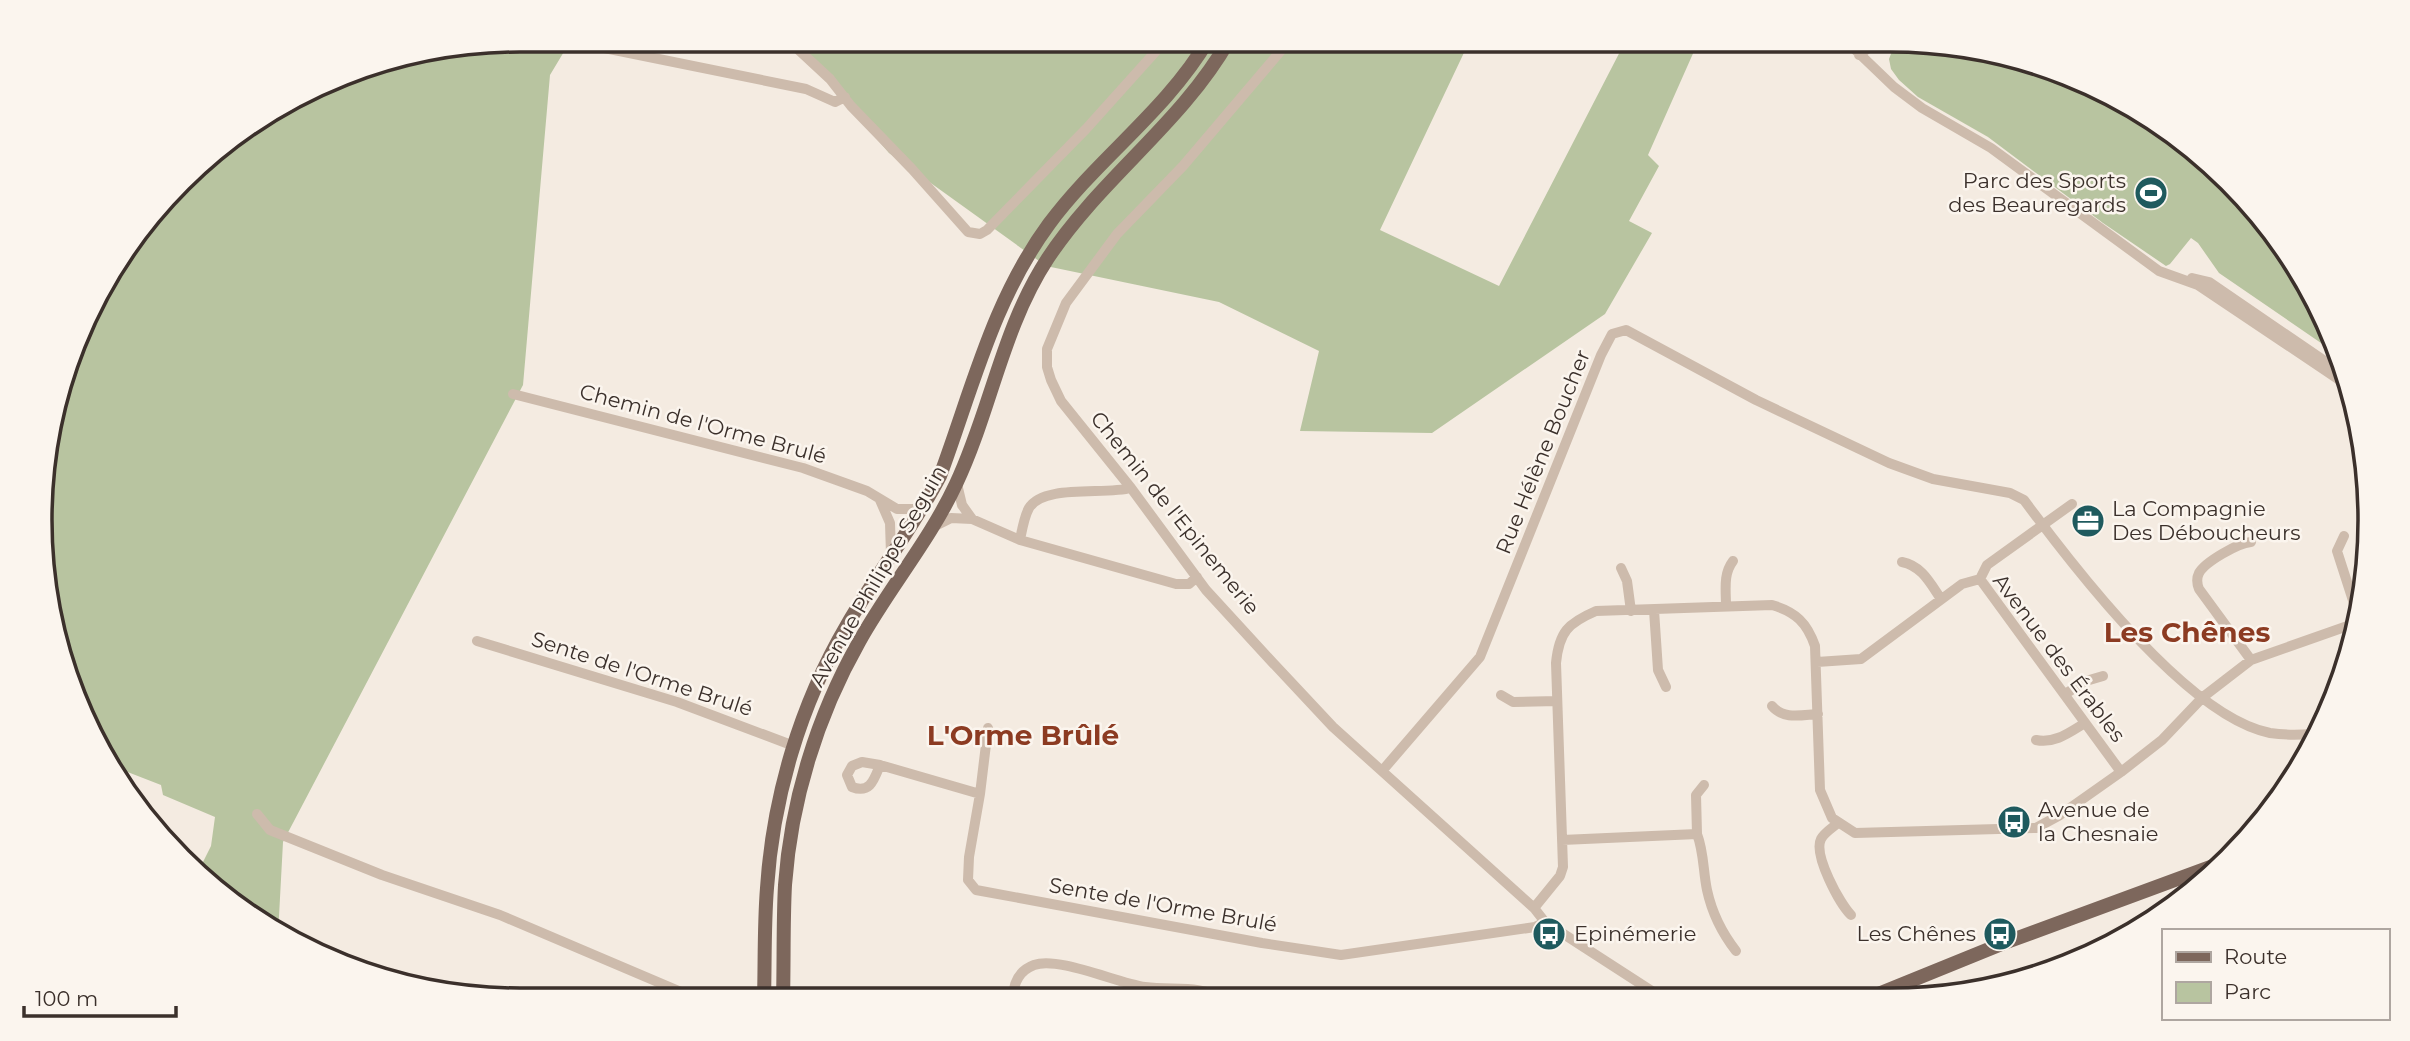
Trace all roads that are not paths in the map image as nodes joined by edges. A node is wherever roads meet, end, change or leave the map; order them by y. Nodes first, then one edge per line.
1 (624, 52) edge
2 (801, 52) edge
3 (1155, 52) edge
4 (1199, 52) edge
5 (1222, 52) edge
6 (1280, 52) edge
7 (1856, 52) edge
8 (1863, 52) edge
9 (1859, 55) junction
10 (845, 97) junction
11 (2174, 276) junction
12 (2331, 366) edge
13 (2335, 377) edge
14 (513, 394) dead end
15 (957, 484) junction
16 (1131, 488) junction
17 (880, 500) junction
18 (926, 502) junction
19 (2072, 504) dead end
20 (972, 519) junction
21 (2043, 525) junction
22 (932, 528) junction
23 (2344, 536) dead end
24 (1020, 540) junction
25 (2251, 542) dead end
26 (891, 557) junction
27 (1734, 561) dead end
28 (1902, 562) dead end
29 (1621, 568) dead end
30 (1197, 577) junction
31 (1980, 579) junction
32 (2351, 595) edge
33 (1941, 599) junction
34 (1726, 606) junction
35 (1654, 610) junction
36 (1631, 611) junction
37 (2346, 627) edge
38 (477, 641) dead end
39 (2251, 660) junction
40 (1817, 662) junction
41 (2103, 676) dead end
42 (1666, 687) dead end
43 (2065, 694) junction
44 (1501, 695) dead end
45 (2203, 697) junction
46 (1558, 701) junction
47 (1772, 706) dead end
48 (1818, 714) junction
49 (2085, 723) junction
50 (988, 728) dead end
51 (2305, 734) edge
52 (2036, 740) dead end
53 (794, 746) junction
54 (880, 765) dead end
55 (1382, 771) junction
56 (2121, 772) junction
57 (1704, 785) dead end
58 (980, 794) junction
59 (257, 814) dead end
60 (1838, 824) junction
61 (1697, 834) junction
62 (1562, 840) junction
63 (2199, 871) edge
64 (1534, 908) junction
65 (1851, 915) dead end
66 (1545, 922) junction
67 (1736, 951) dead end
68 (672, 988) edge
69 (764, 988) edge
70 (783, 988) edge
71 (1014, 988) edge
72 (1147, 988) edge
73 (1646, 988) edge
74 (1893, 988) edge

1 - 10 street
2 - 10 street
3 - 10 street
4 - 18 main road, Avenue Philippe Seguin
5 - 15 main road, Avenue Philippe Seguin
6 - 16 street, Chemin de l'Epinemerie
7 - 9 street
8 - 9 street
9 - 11 street
11 - 12 street
11 - 13 street
14 - 17 street, Chemin de l'Orme Brulé
15 - 20 street
15 - 22 main road, Avenue Philippe Seguin
16 - 24 street
16 - 30 street, Chemin de l'Epinemerie
17 - 18 street, Chemin de l'Orme Brulé
17 - 26 street
18 - 26 main road, Avenue Philippe Seguin
19 - 21 street
20 - 22 street
20 - 24 street
21 - 31 street
21 - 45 street
21 - 55 street, Rue Hélène Boucher
22 - 70 main road, Avenue Philippe Seguin
23 - 32 street
24 - 30 street
25 - 39 street
26 - 53 main road, Avenue Philippe Seguin
27 - 34 street
28 - 33 street
29 - 36 street
30 - 55 street, Chemin de l'Epinemerie
31 - 33 street, Avenue des Érables
31 - 43 street, Avenue des Érables
33 - 40 street, Avenue des Érables
34 - 35 street
34 - 40 street
35 - 36 street
35 - 42 street
36 - 46 street
37 - 39 street
38 - 53 street, Sente de l'Orme Brulé
39 - 45 street
40 - 48 street
41 - 43 street
43 - 49 street, Avenue des Érables
44 - 46 street
45 - 51 street
45 - 56 street
46 - 62 street
47 - 48 street
48 - 60 street
49 - 52 street
49 - 56 street, Avenue des Érables
50 - 58 street, Sente de l'Orme Brulé
53 - 69 main road, Avenue Philippe Seguin
54 - 58 street
55 - 64 street, Chemin de l'Epinemerie
56 - 60 street
57 - 61 street
58 - 66 street, Sente de l'Orme Brulé
59 - 68 street
60 - 65 street
61 - 62 street
61 - 67 street
62 - 64 street
63 - 74 main road
64 - 66 street, Chemin de l'Epinemerie
66 - 73 street, Chemin de l'Epinemerie
71 - 72 street

